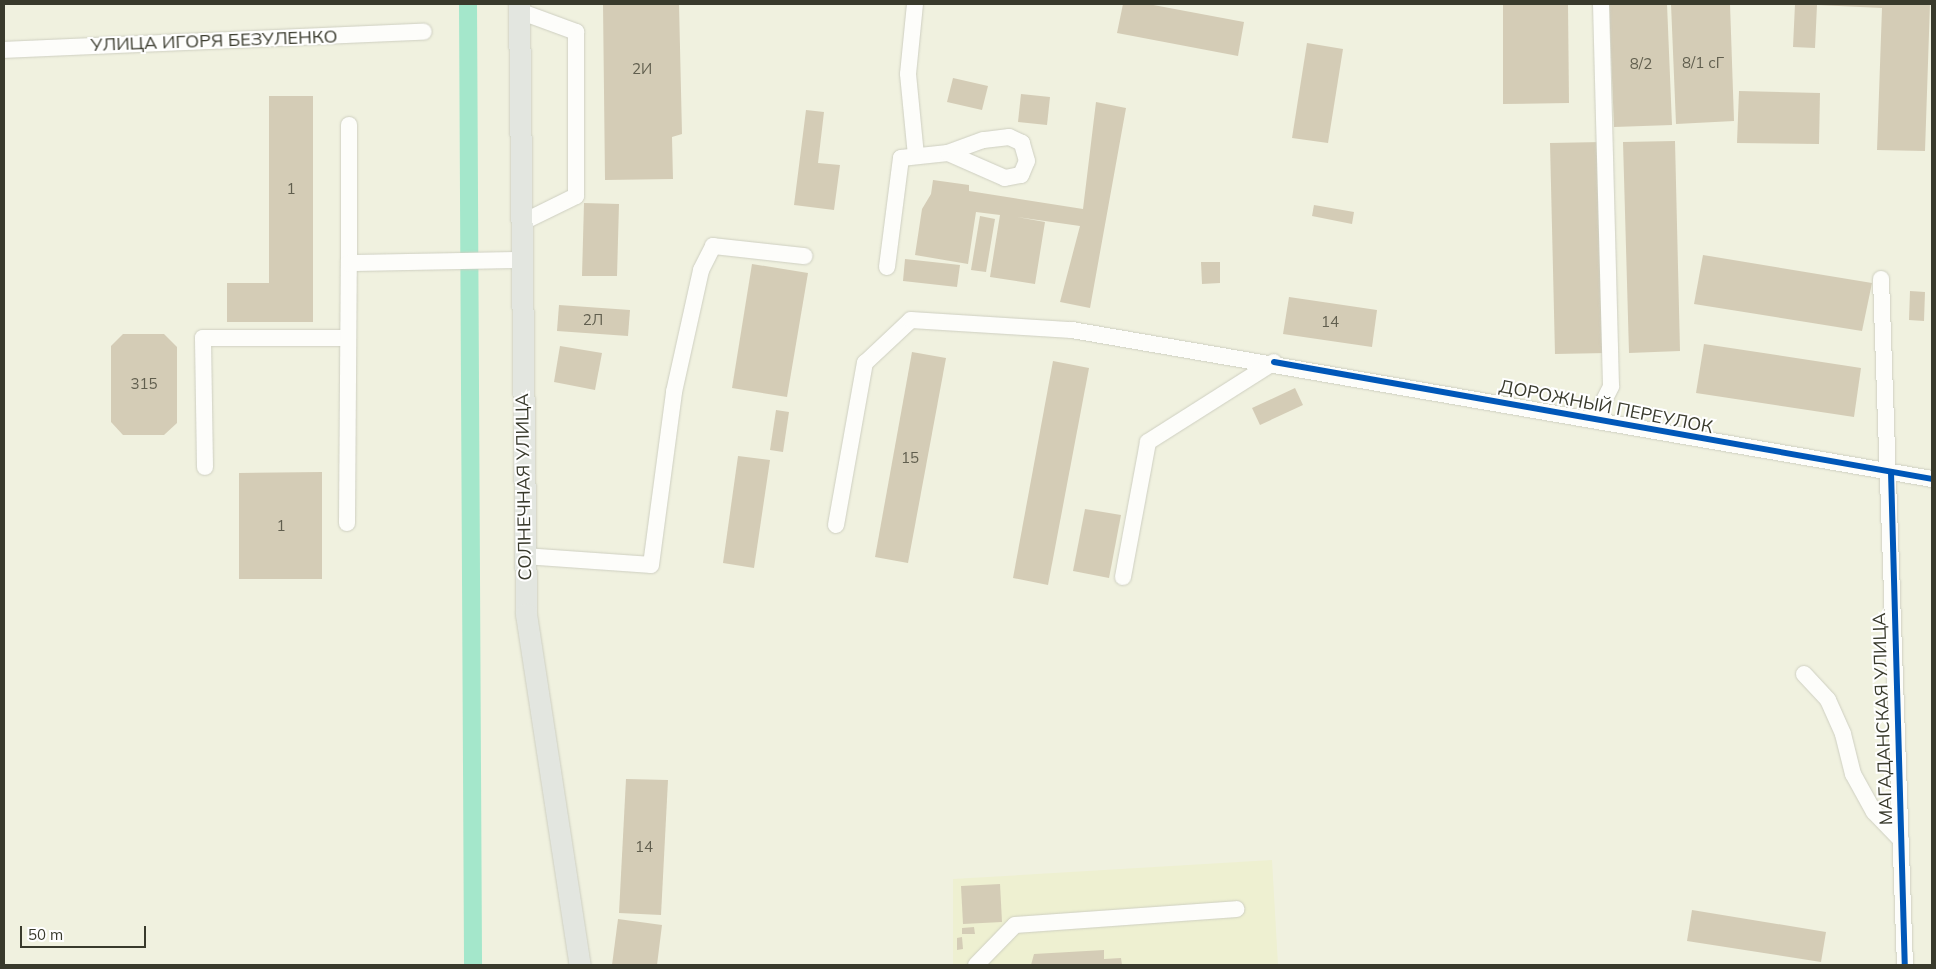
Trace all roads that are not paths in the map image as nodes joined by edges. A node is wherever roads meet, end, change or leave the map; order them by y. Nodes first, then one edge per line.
1 (915, 4) edge
2 (1600, 4) edge
3 (519, 7) edge
4 (424, 32) dead end
5 (4, 50) edge
6 (349, 125) dead end
7 (948, 153) dead end
8 (916, 155) junction
9 (521, 223) junction
10 (804, 256) dead end
11 (513, 260) junction
12 (349, 262) junction
13 (887, 267) dead end
14 (1882, 279) dead end
15 (346, 338) junction
16 (1274, 362) junction
17 (1594, 420) junction
18 (205, 467) dead end
19 (1891, 472) junction
20 (1932, 479) edge
21 (347, 523) dead end
22 (836, 525) dead end
23 (525, 556) junction
24 (1123, 576) dead end
25 (1804, 674) dead end
26 (1901, 840) junction
27 (1236, 909) dead end
28 (580, 965) edge
29 (976, 965) edge
30 (1905, 965) edge

1 - 8 street
2 - 17 street
3 - 9 main road, СОЛНЕЧНАЯ УЛИЦА
3 - 9 street
4 - 5 street, УЛИЦА ИГОРЯ БЕЗУЛЕНКО
6 - 12 street
7 - 8 street
8 - 13 street
9 - 11 main road, СОЛНЕЧНАЯ УЛИЦА
10 - 23 street
11 - 12 street
11 - 23 main road, СОЛНЕЧНАЯ УЛИЦА
12 - 15 street
14 - 19 street, МАГАДАНСКАЯ УЛИЦА
15 - 18 street
15 - 21 street
16 - 17 street, ДОРОЖНЫЙ ПЕРЕУЛОК
16 - 22 street, ДОРОЖНЫЙ ПЕРЕУЛОК
16 - 24 street
17 - 19 street, ДОРОЖНЫЙ ПЕРЕУЛОК
19 - 20 street, ДОРОЖНЫЙ ПЕРЕУЛОК
19 - 26 street, МАГАДАНСКАЯ УЛИЦА
23 - 28 main road, СОЛНЕЧНАЯ УЛИЦА
25 - 26 street
26 - 30 street, МАГАДАНСКАЯ УЛИЦА
27 - 29 street

